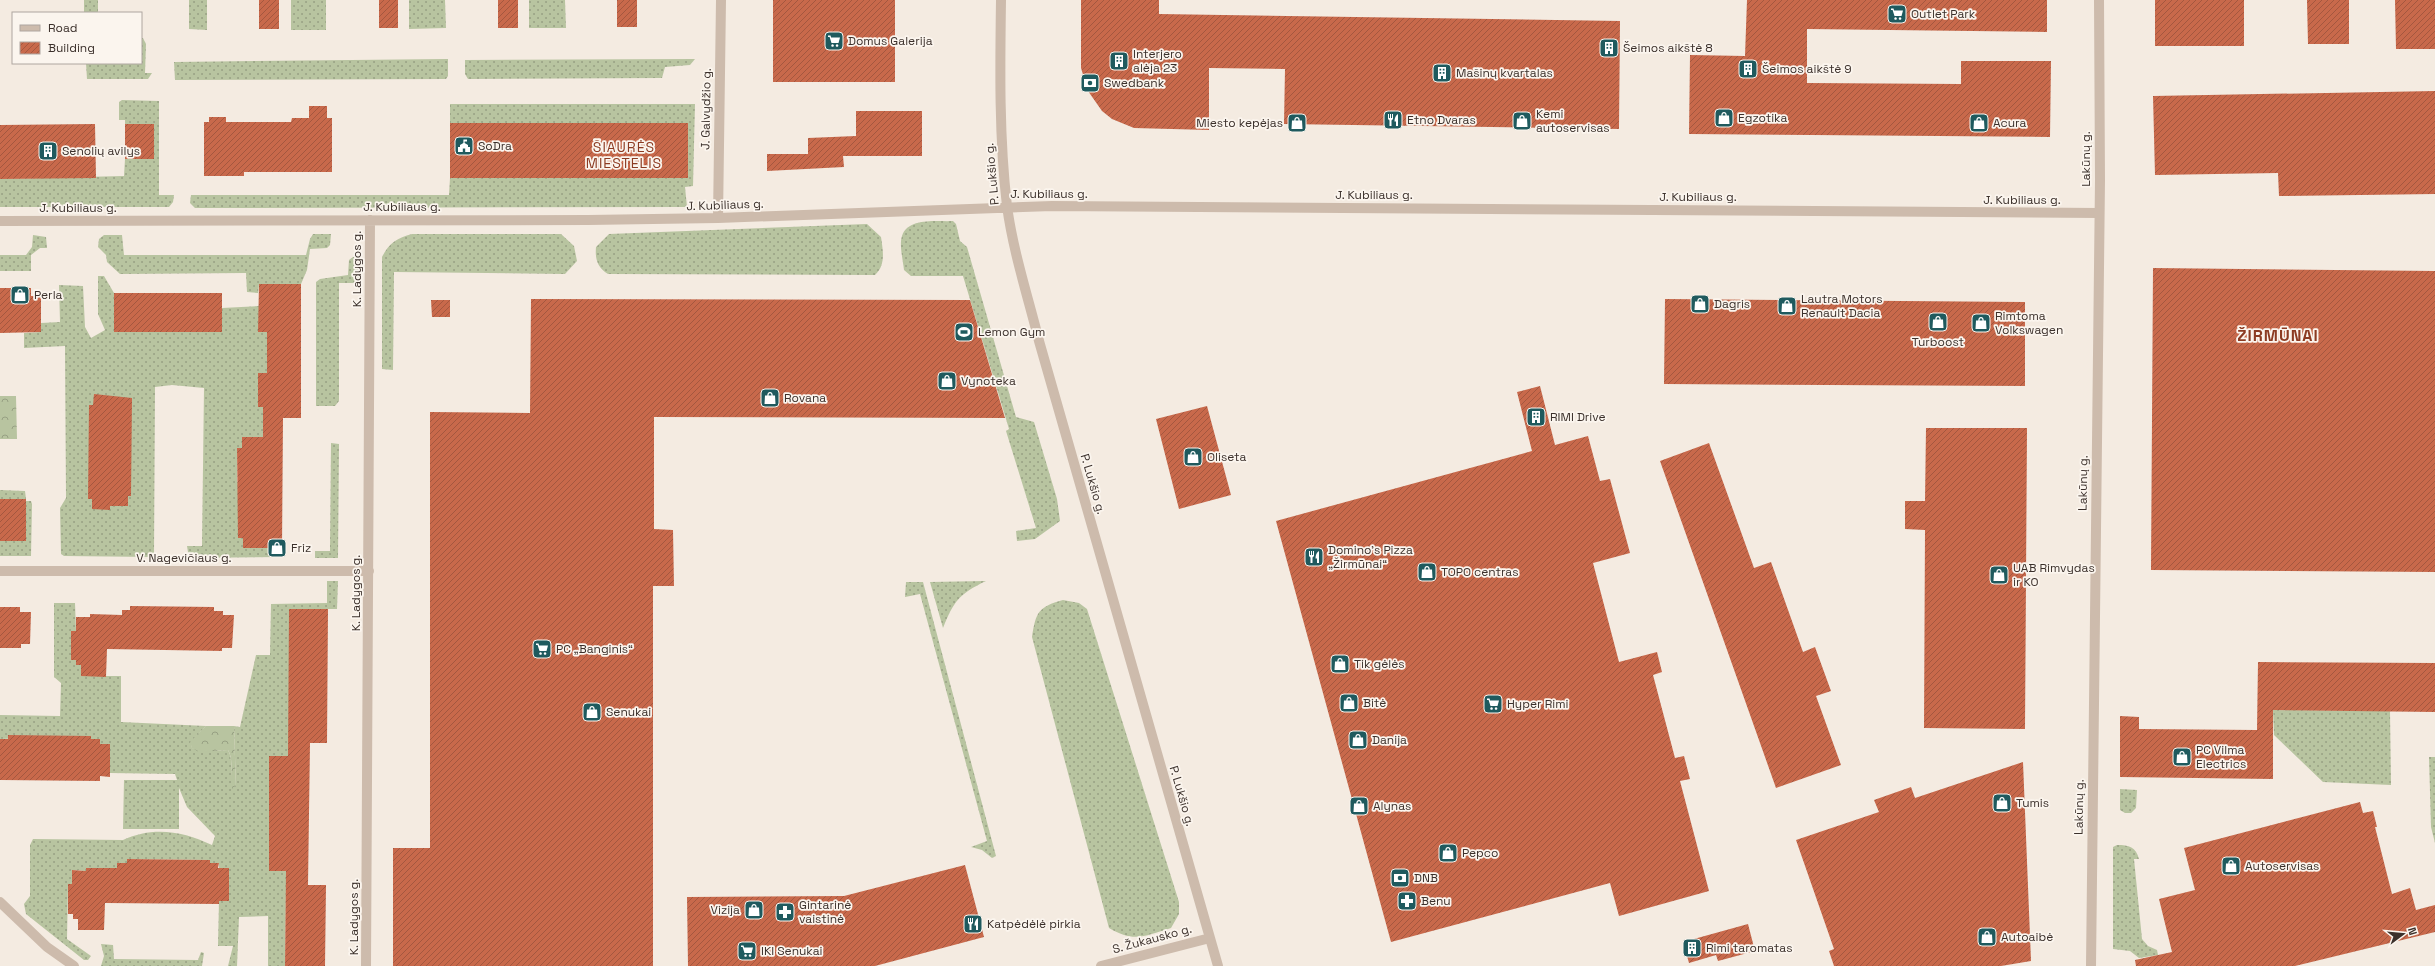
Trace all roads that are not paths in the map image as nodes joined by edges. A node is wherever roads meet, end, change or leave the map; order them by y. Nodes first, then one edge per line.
1 (721, 0) edge
2 (1001, 0) edge
3 (2099, 0) edge
4 (1008, 207) junction
5 (2099, 213) junction
6 (718, 218) junction
7 (370, 220) junction
8 (0, 221) edge
9 (0, 571) edge
10 (369, 571) junction
11 (0, 902) edge
12 (1210, 938) junction
13 (74, 966) edge
14 (366, 966) edge
15 (1101, 966) edge
16 (1218, 966) edge
17 (2091, 966) edge

1 - 6 street, J. Galvydžio g.
2 - 4 street, P. Lukšio g.
3 - 5 street, Lakūnų g.
4 - 5 street, J. Kubiliaus g.
4 - 6 street, J. Kubiliaus g.
4 - 12 street, P. Lukšio g.
5 - 17 street, Lakūnų g.
6 - 7 street, J. Kubiliaus g.
7 - 8 street, J. Kubiliaus g.
7 - 10 street, K. Ladygos g.
9 - 10 street, V. Nagevičiaus g.
10 - 14 street, K. Ladygos g.
11 - 13 street
12 - 15 street, S. Žukausko g.
12 - 16 street, P. Lukšio g.

